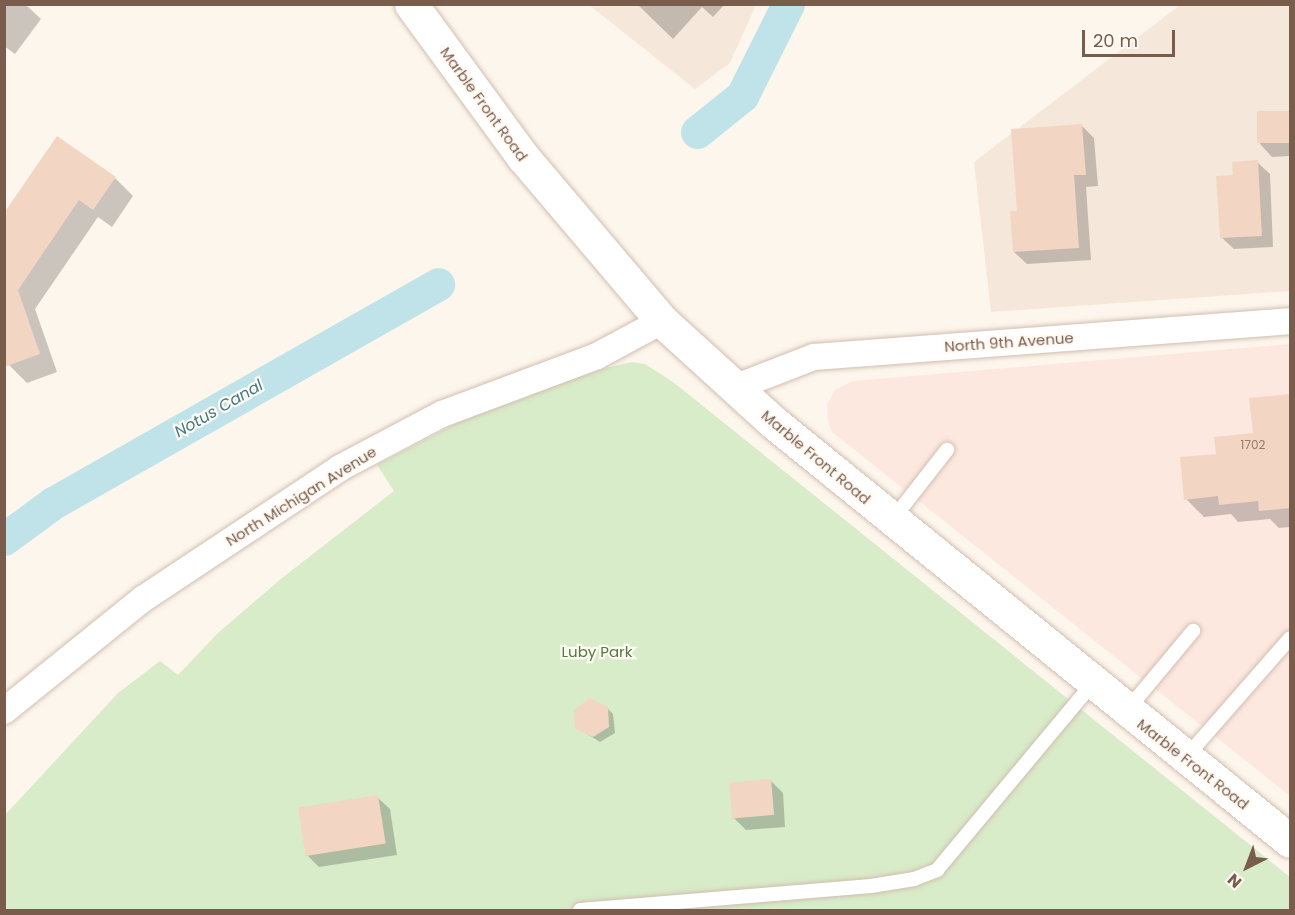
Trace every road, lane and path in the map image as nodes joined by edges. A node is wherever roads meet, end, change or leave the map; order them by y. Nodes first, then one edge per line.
1 (411, 4) edge
2 (662, 321) junction
3 (1290, 321) edge
4 (734, 388) junction
5 (947, 450) dead end
6 (892, 520) junction
7 (1193, 632) dead end
8 (1290, 638) edge
9 (1093, 683) junction
10 (4, 711) edge
11 (1127, 711) junction
12 (1186, 757) junction
13 (1290, 841) edge
14 (580, 910) edge

1 - 2 street, Marble Front Road
2 - 4 street, Marble Front Road
2 - 10 street, North Michigan Avenue
3 - 4 street, North 9th Avenue
4 - 6 street, Marble Front Road
5 - 6 lane
6 - 9 street, Marble Front Road
7 - 11 lane
8 - 12 lane
9 - 11 street, Marble Front Road
9 - 14 lane
11 - 12 street, Marble Front Road
12 - 13 street, Marble Front Road

